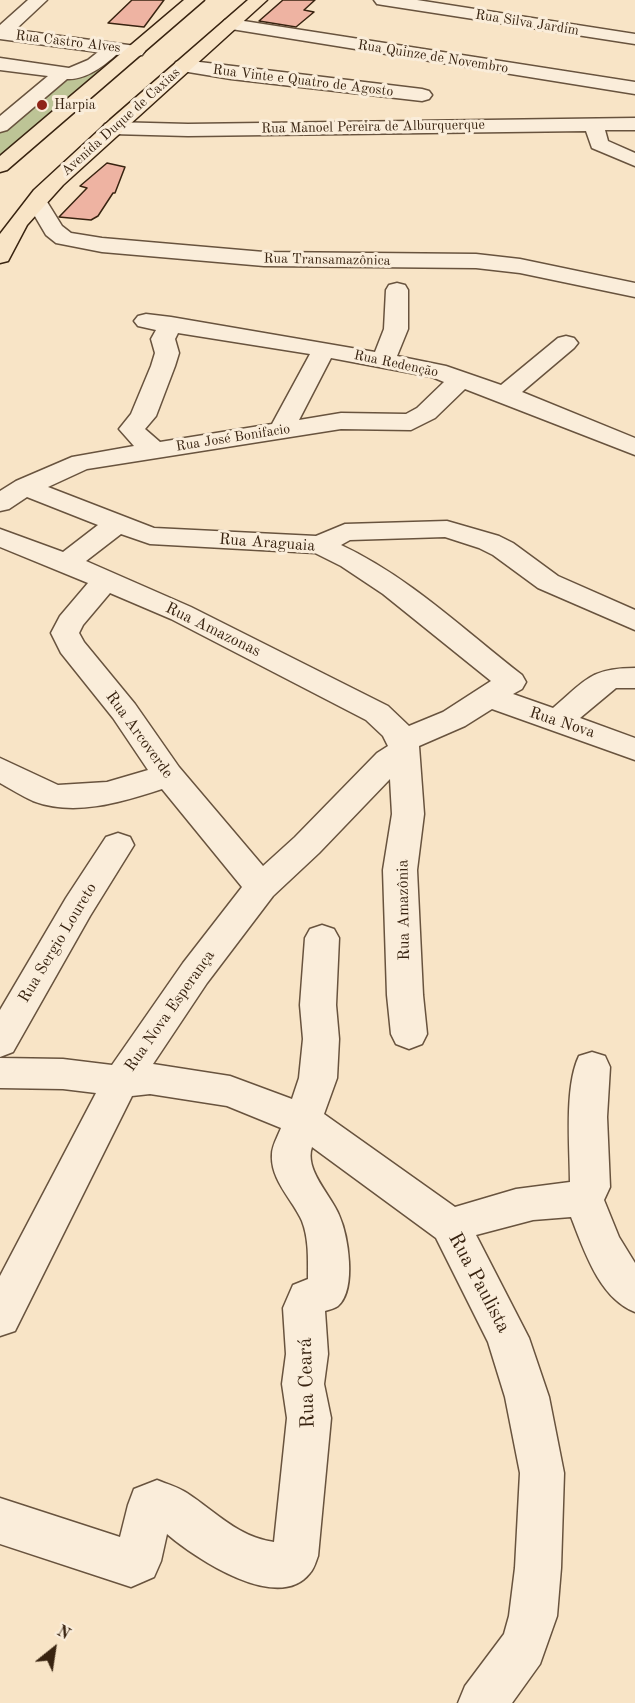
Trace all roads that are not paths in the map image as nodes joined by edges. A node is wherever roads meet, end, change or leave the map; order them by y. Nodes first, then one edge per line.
1 (38, 0) edge
2 (195, 0) edge
3 (258, 0) edge
4 (383, 0) edge
5 (492, 0) edge
6 (477, 15) junction
7 (231, 24) junction
8 (1, 34) edge
9 (635, 39) edge
10 (113, 48) junction
11 (136, 51) junction
12 (443, 58) junction
13 (0, 64) edge
14 (183, 66) junction
15 (63, 73) junction
16 (427, 84) junction
17 (635, 88) edge
18 (5, 117) edge
19 (55, 119) junction
20 (594, 124) junction
21 (635, 124) edge
22 (414, 125) junction
23 (112, 128) junction
24 (635, 160) edge
25 (0, 166) edge
26 (37, 201) junction
27 (0, 256) edge
28 (397, 290) dead end
29 (635, 290) edge
30 (146, 321) dead end
31 (171, 324) junction
32 (566, 343) dead end
33 (324, 349) junction
34 (384, 360) junction
35 (461, 379) junction
36 (505, 394) junction
37 (281, 431) junction
38 (635, 447) edge
39 (155, 450) junction
40 (25, 487) junction
41 (0, 503) edge
42 (117, 524) junction
43 (0, 537) edge
44 (320, 545) junction
45 (66, 562) junction
46 (106, 579) junction
47 (635, 621) edge
48 (635, 678) edge
49 (500, 689) junction
50 (560, 719) junction
51 (403, 746) junction
52 (635, 749) edge
53 (0, 769) edge
54 (168, 775) junction
55 (118, 845) dead end
56 (261, 887) junction
57 (322, 938) dead end
58 (410, 1034) dead end
59 (0, 1042) edge
60 (592, 1067) dead end
61 (0, 1073) edge
62 (122, 1081) junction
63 (305, 1121) junction
64 (584, 1200) junction
65 (450, 1226) junction
66 (635, 1293) edge
67 (0, 1317) edge
68 (0, 1521) edge
69 (482, 1703) edge

1 - 8 street
2 - 11 highway
3 - 7 highway, Avenida Duque de Caxias
4 - 6 street, Rua Silva Jardim
5 - 6 street
6 - 9 street, Rua Silva Jardim
6 - 12 street
7 - 12 street, Rua Quinze de Novembro
7 - 14 highway, Avenida Duque de Caxias
8 - 10 street, Rua Castro Alves
10 - 11 street, Rua Castro Alves
10 - 15 street
11 - 19 highway
12 - 16 street
12 - 17 street, Rua Quinze de Novembro
13 - 15 street
14 - 16 street, Rua Vinte e Quatro de Agosto
14 - 23 highway, Avenida Duque de Caxias
15 - 18 street
16 - 22 street
18 - 19 street
19 - 25 highway
20 - 21 street, Rua Manoel Pereira de Alburquerque
20 - 22 street, Rua Manoel Pereira de Alburquerque
20 - 24 street
22 - 23 street, Rua Manoel Pereira de Alburquerque
23 - 26 highway, Avenida Duque de Caxias
26 - 27 highway, Avenida Duque de Caxias
26 - 29 street, Rua Transamazônica
28 - 34 street
30 - 31 street, Rua Redenção
31 - 33 street, Rua Redenção
31 - 39 street
32 - 36 street
33 - 34 street, Rua Redenção
33 - 37 street
34 - 35 street, Rua Redenção
35 - 36 street, Rua Redenção
35 - 37 street, Rua José Bonifacio
36 - 38 street, Rua Redenção
37 - 39 street, Rua José Bonifacio
39 - 40 street, Rua José Bonifacio
40 - 41 street, Rua José Bonifacio
40 - 42 street, Rua Araguaia
42 - 44 street, Rua Araguaia
42 - 45 street
43 - 45 street, Rua Amazonas
44 - 47 street
44 - 49 street, Rua Araguaia
45 - 46 street, Rua Amazonas
46 - 51 street, Rua Amazonas
46 - 54 street, Rua Arcoverde
48 - 50 street
49 - 50 street, Rua Nova
49 - 51 street, Rua Nova Esperança
50 - 52 street, Rua Nova
51 - 56 street, Rua Nova Esperança
51 - 58 street, Rua Amazônia
53 - 54 street
54 - 56 street, Rua Arcoverde
55 - 59 street, Rua Sergio Loureto
56 - 62 street, Rua Nova Esperança
57 - 63 street, Rua Ceará
60 - 64 street
61 - 62 street, Rua Paulista
62 - 63 street, Rua Paulista
62 - 67 street, Rua Nova Esperança
63 - 65 street, Rua Paulista
63 - 68 street, Rua Ceará
64 - 65 street
64 - 66 street
65 - 69 street, Rua Paulista

